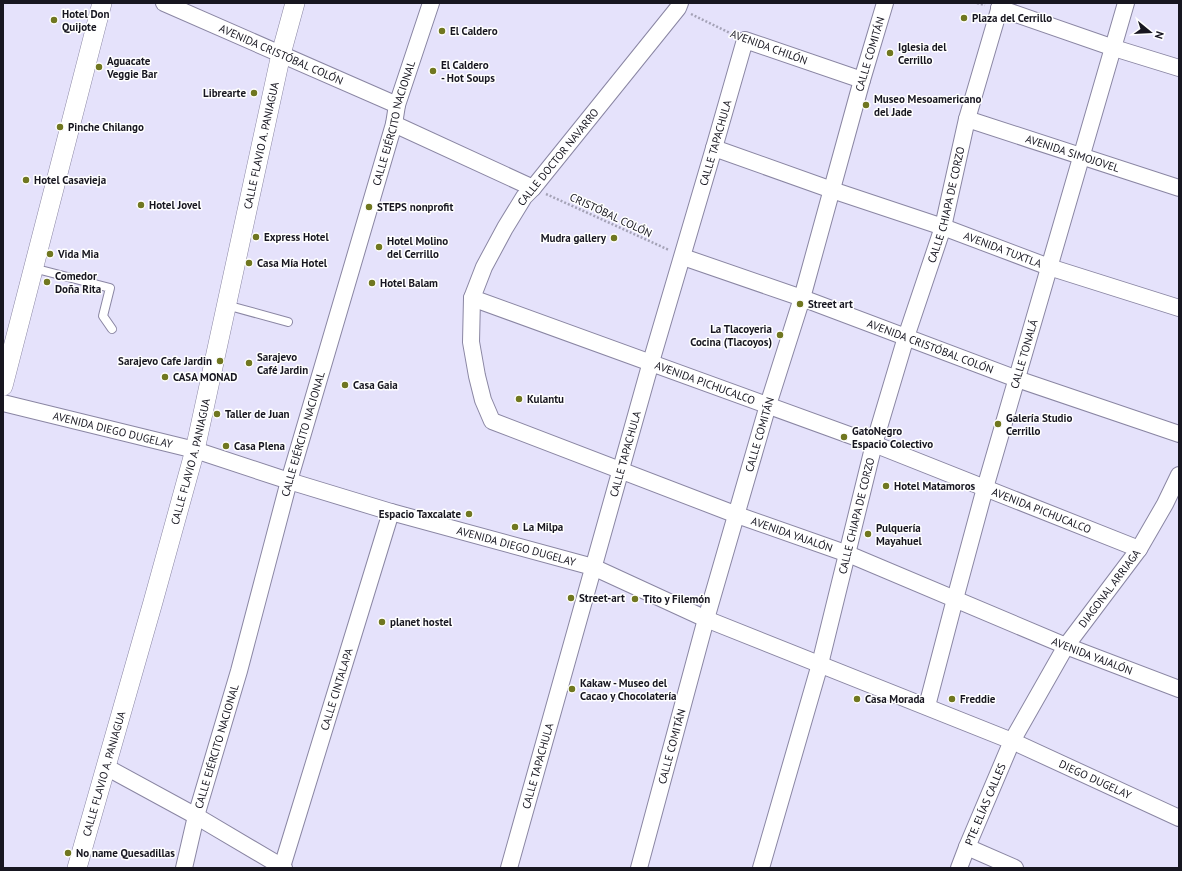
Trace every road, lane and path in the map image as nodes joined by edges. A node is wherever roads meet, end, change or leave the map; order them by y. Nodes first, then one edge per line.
1 (102, 3) edge
2 (164, 3) edge
3 (295, 3) edge
4 (431, 3) edge
5 (885, 3) edge
6 (1126, 3) edge
7 (679, 5) edge
8 (1000, 6) edge
9 (745, 40) junction
10 (1114, 48) junction
11 (281, 54) junction
12 (1179, 68) edge
13 (862, 80) junction
14 (398, 105) junction
15 (967, 119) junction
16 (394, 124) junction
17 (714, 148) junction
18 (1081, 156) junction
19 (533, 188) junction
20 (1179, 188) edge
21 (832, 190) junction
22 (943, 227) junction
23 (682, 257) junction
24 (1049, 267) junction
25 (33, 268) junction
26 (472, 298) junction
27 (802, 298) junction
28 (226, 305) junction
29 (1179, 308) edge
30 (288, 322) dead end
31 (112, 329) dead end
32 (906, 337) junction
33 (651, 362) junction
34 (1017, 379) junction
35 (3, 386) edge
36 (3, 403) edge
37 (768, 406) junction
38 (492, 421) joint
39 (1179, 434) edge
40 (874, 444) junction
41 (195, 450) junction
42 (620, 470) junction
43 (1179, 475) edge
44 (289, 481) junction
45 (985, 488) junction
46 (391, 512) junction
47 (736, 515) junction
48 (1139, 549) junction
49 (848, 554) junction
50 (593, 567) junction
51 (955, 599) junction
52 (706, 619) junction
53 (1066, 646) junction
54 (820, 664) junction
55 (1179, 689) edge
56 (927, 706) junction
57 (1012, 741) junction
58 (106, 767) junction
59 (196, 816) junction
60 (1179, 818) edge
61 (967, 847) junction
62 (77, 868) edge
63 (184, 868) edge
64 (283, 868) edge
65 (509, 868) edge
66 (638, 868) edge
67 (761, 868) edge
68 (960, 868) edge
69 (1015, 868) edge

1 - 25 street
2 - 11 street, AVENIDA CRISTÓBAL COLÓN
3 - 11 street, CALLE FLAVIO A. PANIAGUA
4 - 14 street, CALLE EJÉRCITO NACIONAL
5 - 13 street, CALLE COMITÁN
6 - 10 street, CALLE TONALÁ
7 - 9 path, AVENIDA CHILÓN
7 - 19 street, CALLE DOCTOR NAVARRO
8 - 10 street
8 - 15 street, CALLE CHIAPA DE CORZO
9 - 13 street, AVENIDA CHILÓN
9 - 17 street, CALLE TAPACHULA
10 - 12 street
10 - 18 street, CALLE TONALÁ
11 - 14 street, AVENIDA CRISTÓBAL COLÓN
11 - 28 street, CALLE FLAVIO A. PANIAGUA
13 - 21 street, CALLE COMITÁN
14 - 16 street, CALLE EJÉRCITO NACIONAL
15 - 18 street, AVENIDA SIMOJOVEL
15 - 22 street, CALLE CHIAPA DE CORZO
16 - 19 street
16 - 44 street, CALLE EJÉRCITO NACIONAL
17 - 21 street, AVENIDA TUXTLA
17 - 23 street, CALLE TAPACHULA
18 - 20 street, AVENIDA SIMOJOVEL
18 - 24 street, CALLE TONALÁ
19 - 23 path, CRISTÓBAL COLÓN
19 - 26 street, CALLE DOCTOR NAVARRO
21 - 22 street, AVENIDA TUXTLA
21 - 27 street, CALLE COMITÁN
22 - 24 street, AVENIDA TUXTLA
22 - 32 street, CALLE CHIAPA DE CORZO
23 - 27 street, AVENIDA CRISTÓBAL COLÓN
23 - 33 street, CALLE TAPACHULA
24 - 29 street, AVENIDA TUXTLA
24 - 34 street, CALLE TONALÁ
25 - 31 lane
25 - 35 street
26 - 33 street, AVENIDA PICHUCALCO
26 - 38 street, CALLE DOCTOR NAVARRO
27 - 32 street, AVENIDA CRISTÓBAL COLÓN
27 - 37 street, CALLE COMITÁN
28 - 30 lane
28 - 41 street, CALLE FLAVIO A. PANIAGUA
32 - 34 street, AVENIDA CRISTÓBAL COLÓN
32 - 40 street, CALLE CHIAPA DE CORZO
33 - 37 street, AVENIDA PICHUCALCO
33 - 42 street, CALLE TAPACHULA
34 - 39 street, AVENIDA CRISTÓBAL COLÓN
34 - 45 street, CALLE TONALÁ
36 - 41 street, AVENIDA DIEGO DUGELAY
37 - 40 street, AVENIDA PICHUCALCO
37 - 47 street, CALLE COMITÁN
38 - 42 street, AVENIDA YAJALÓN
40 - 45 street, AVENIDA PICHUCALCO
40 - 49 street, CALLE CHIAPA DE CORZO
41 - 44 street, AVENIDA DIEGO DUGELAY
41 - 58 street, CALLE FLAVIO A. PANIAGUA
42 - 47 street, AVENIDA YAJALÓN
42 - 50 street, CALLE TAPACHULA
43 - 48 street, DIAGONAL ARRIAGA
44 - 46 street, AVENIDA DIEGO DUGELAY
44 - 59 street, CALLE EJÉRCITO NACIONAL
45 - 48 street, AVENIDA PICHUCALCO
45 - 51 street, CALLE TONALÁ
46 - 50 street, AVENIDA DIEGO DUGELAY
46 - 64 street, CALLE CINTALAPA
47 - 49 street, AVENIDA YAJALÓN
47 - 52 street, CALLE COMITÁN
48 - 53 street, DIAGONAL ARRIAGA
49 - 51 street, AVENIDA YAJALÓN
49 - 54 street, CALLE CHIAPA DE CORZO
50 - 52 street, AVENIDA DIEGO DUGELAY
50 - 65 street, CALLE TAPACHULA
51 - 53 street, AVENIDA YAJALÓN
51 - 56 street, CALLE TONALÁ
52 - 54 street, AVENIDA DIEGO DUGELAY
52 - 66 street, CALLE COMITÁN
53 - 55 street, AVENIDA YAJALÓN
53 - 57 street, DIAGONAL ARRIAGA
54 - 56 street, AVENIDA DIEGO DUGELAY
54 - 67 street, CALLE CHIAPA DE CORZO
56 - 57 street, AVENIDA DIEGO DUGELAY
57 - 60 street, DIEGO DUGELAY
57 - 61 street, PTE. ELÍAS CALLES
58 - 59 street
58 - 62 street, CALLE FLAVIO A. PANIAGUA
59 - 63 street, CALLE EJÉRCITO NACIONAL
59 - 64 street
61 - 68 street, PTE. ELÍAS CALLES
61 - 69 street

